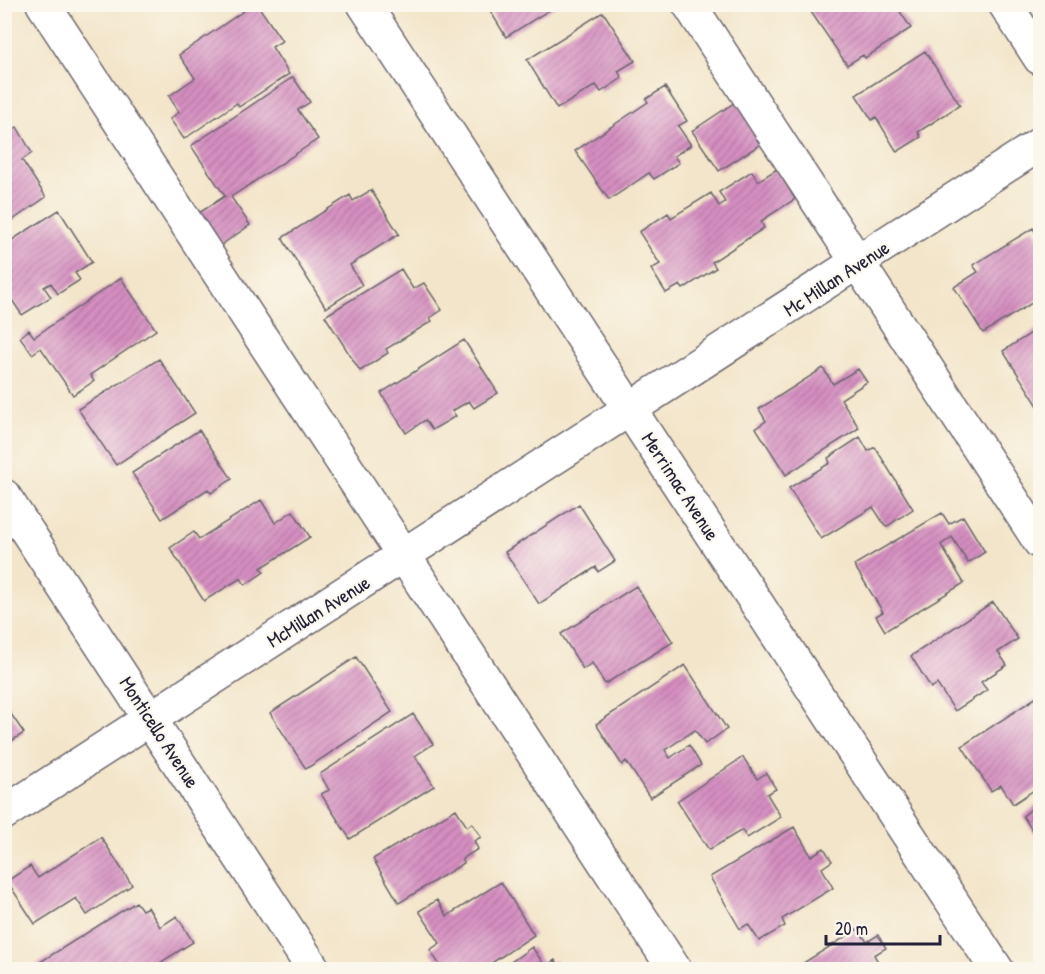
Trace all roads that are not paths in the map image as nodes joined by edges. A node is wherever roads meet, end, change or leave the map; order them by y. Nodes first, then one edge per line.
1 (43, 4) edge
2 (364, 4) edge
3 (689, 4) edge
4 (1005, 4) edge
5 (1041, 58) edge
6 (1041, 144) edge
7 (858, 264) junction
8 (632, 410) junction
9 (4, 496) edge
10 (1041, 542) edge
11 (405, 555) junction
12 (150, 717) junction
13 (4, 813) edge
14 (314, 969) edge
15 (675, 969) edge
16 (997, 969) edge

1 - 11 street
2 - 8 street, Merrimac Avenue
3 - 7 street
4 - 5 street
6 - 7 street, Mc Millan Avenue
7 - 8 street, Mc Millan Avenue
7 - 10 street
8 - 11 street, McMillan Avenue
8 - 16 street, Merrimac Avenue
9 - 12 street, Monticello Avenue
11 - 12 street, McMillan Avenue
11 - 15 street
12 - 13 street, McMillan Avenue
12 - 14 street, Monticello Avenue

